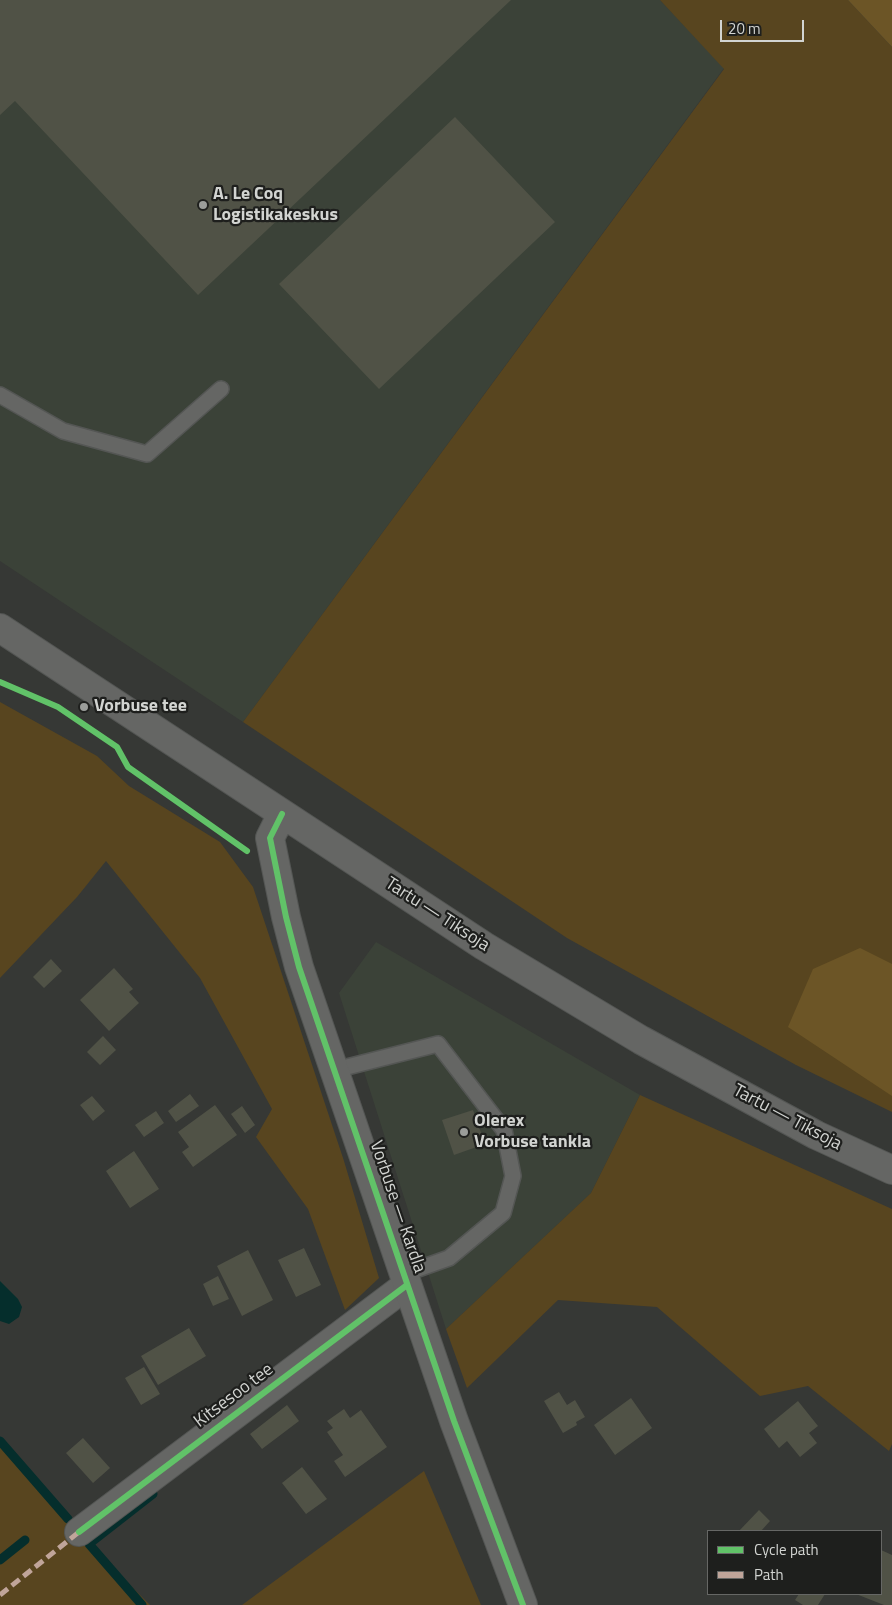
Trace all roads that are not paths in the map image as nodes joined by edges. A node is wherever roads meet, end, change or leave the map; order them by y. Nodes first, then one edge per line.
1 (221, 389) dead end
2 (0, 395) edge
3 (0, 628) edge
4 (282, 814) junction
5 (335, 1070) junction
6 (892, 1170) edge
7 (406, 1279) junction
8 (79, 1532) dead end
9 (523, 1605) edge

1 - 2 lane
3 - 4 street, Tartu — Tiksoja
4 - 5 street, Vorbuse — Kardla
4 - 6 street, Tartu — Tiksoja
5 - 7 street, Vorbuse — Kardla
5 - 7 lane
7 - 8 street, Kitsesoo tee
7 - 9 street, Vorbuse — Kardla

